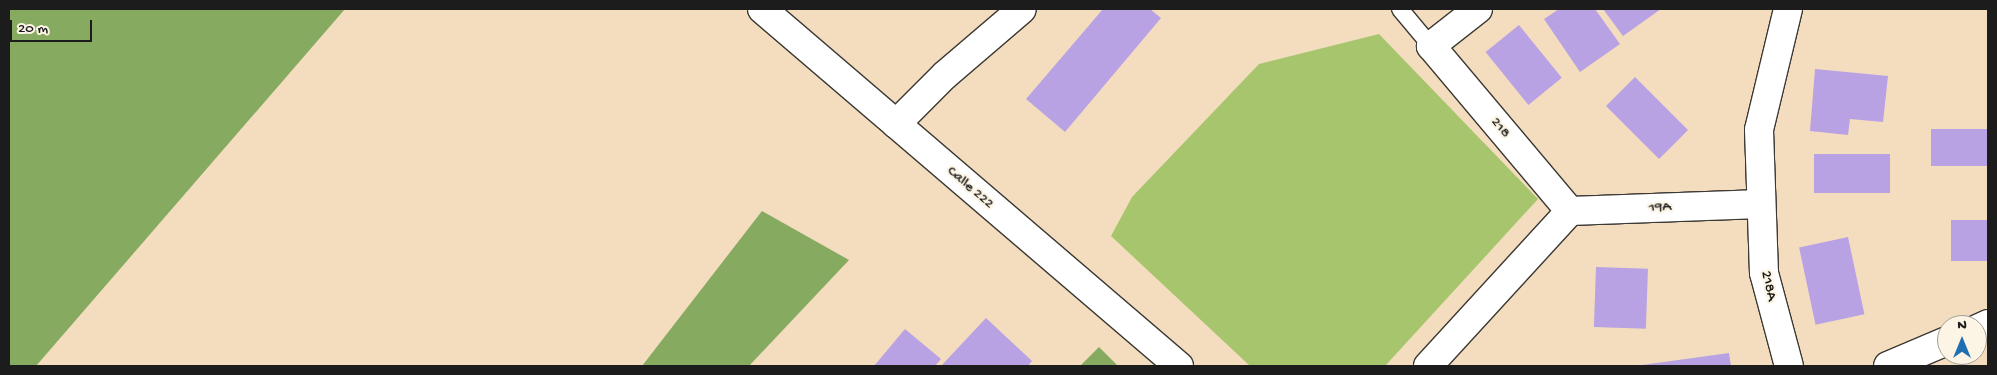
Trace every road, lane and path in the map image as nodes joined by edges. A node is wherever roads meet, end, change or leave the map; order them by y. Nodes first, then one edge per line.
1 (762, 9) edge
2 (1022, 9) edge
3 (1400, 9) edge
4 (1478, 9) edge
5 (1788, 9) edge
6 (1431, 46) junction
7 (896, 124) junction
8 (1761, 204) junction
9 (1570, 211) junction
10 (1937, 345) edge
11 (1179, 366) edge
12 (1428, 366) edge
13 (1789, 366) edge
14 (1888, 366) edge

1 - 7 street, Calle 222
2 - 7 street
3 - 6 lane
4 - 6 street
5 - 8 street
6 - 9 street, 218
7 - 11 street, Calle 222
8 - 9 street, 19A
8 - 13 street, 218A
9 - 12 street
10 - 14 street

